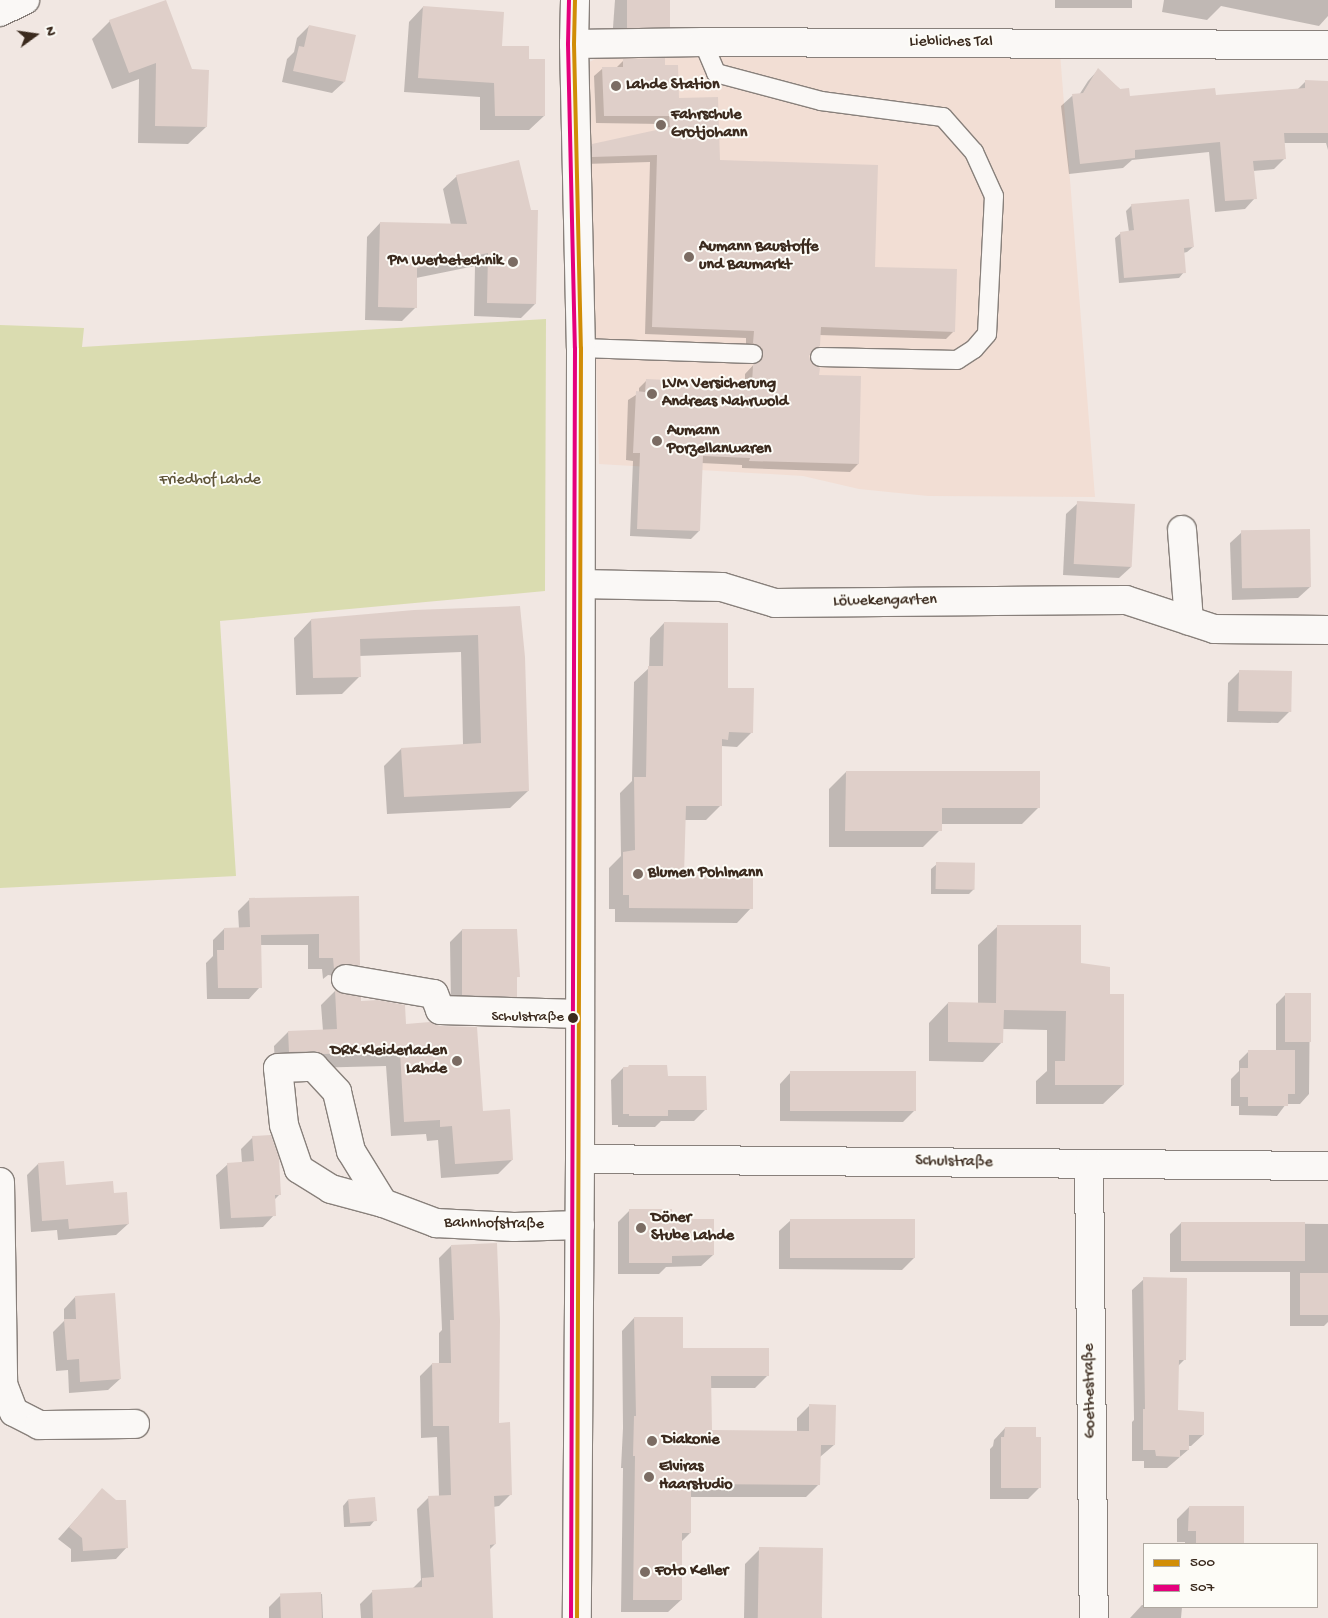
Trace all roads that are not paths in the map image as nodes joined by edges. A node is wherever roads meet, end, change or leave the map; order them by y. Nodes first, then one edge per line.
1 (25, 0) edge
2 (575, 0) edge
3 (0, 12) edge
4 (703, 42) junction
5 (574, 44) junction
6 (1328, 45) edge
7 (580, 348) junction
8 (753, 354) dead end
9 (820, 357) dead end
10 (1182, 530) dead end
11 (580, 584) junction
12 (1189, 621) junction
13 (1328, 630) edge
14 (346, 978) dead end
15 (580, 1014) junction
16 (580, 1159) junction
17 (1089, 1164) junction
18 (1328, 1166) edge
19 (0, 1182) edge
20 (383, 1203) junction
21 (580, 1225) junction
22 (7, 1419) edge
23 (135, 1424) dead end
24 (577, 1618) edge
25 (1094, 1618) edge

1 - 3 street
2 - 5 street
4 - 5 street, Liebliches Tal
4 - 6 street, Liebliches Tal
4 - 9 lane
5 - 7 street
7 - 8 lane
7 - 11 street
10 - 12 street
11 - 12 street, Löwekengarten
11 - 15 street
12 - 13 street, Löwekengarten
14 - 15 street
15 - 16 street
16 - 17 street, Schulstraße
16 - 21 street
17 - 18 street, Schulstraße
17 - 25 street, Goethestraße
19 - 22 street
20 - 20 street, Bahnhofstraße
20 - 21 street, Bahnhofstraße
21 - 24 street
22 - 23 street

